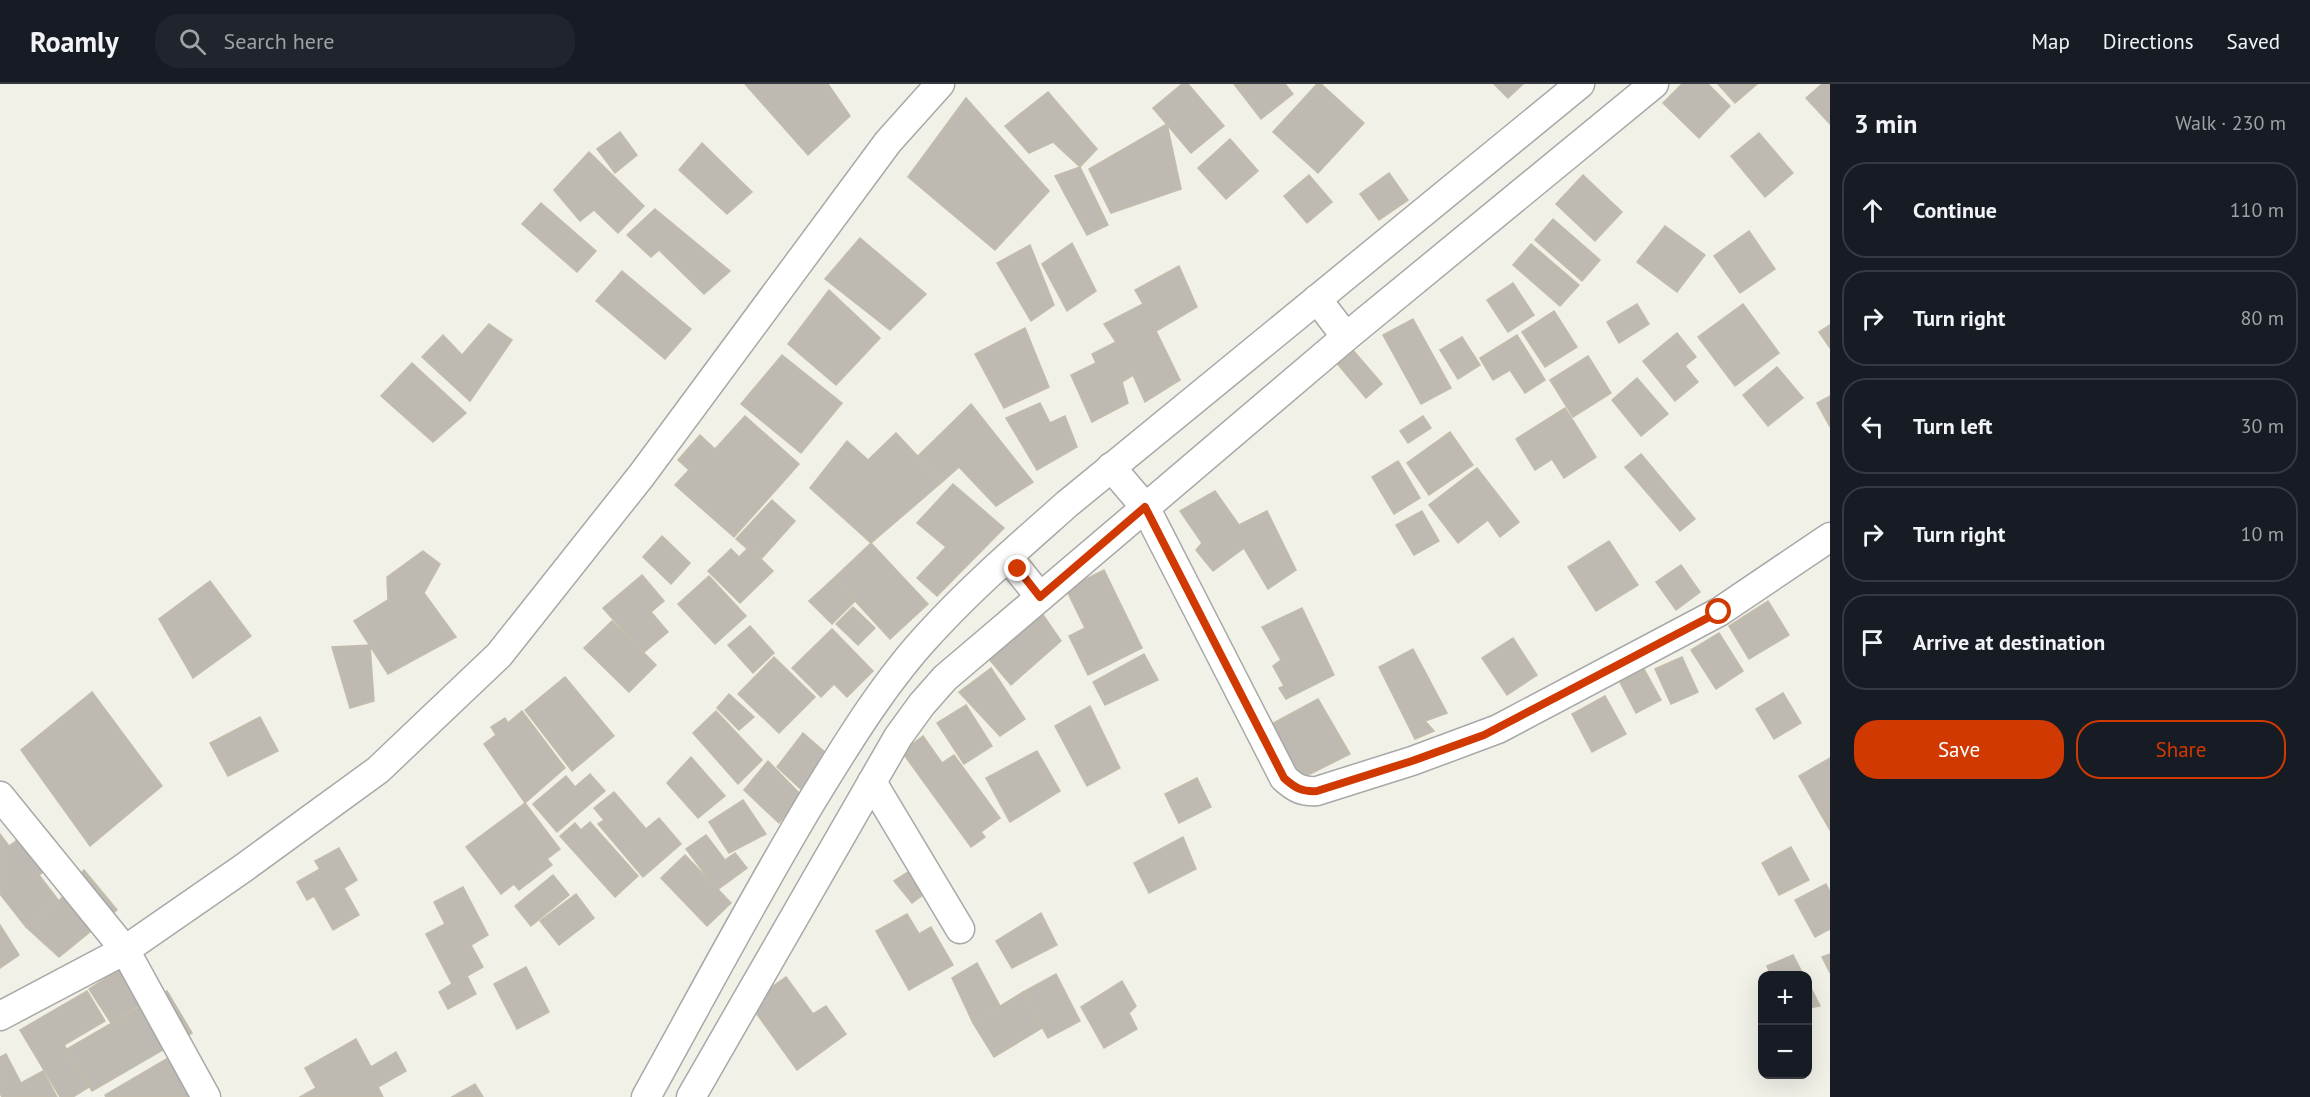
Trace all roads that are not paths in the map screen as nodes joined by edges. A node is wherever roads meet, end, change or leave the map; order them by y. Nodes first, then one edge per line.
1 (940, 84) edge
2 (1580, 84) edge
3 (1654, 84) edge
4 (1331, 318) junction
5 (1126, 485) junction
6 (1830, 537) edge
7 (1023, 576) junction
8 (884, 727) junction
9 (872, 782) junction
10 (0, 796) edge
11 (960, 929) dead end
12 (125, 950) junction
13 (732, 988) junction
14 (0, 1016) edge
15 (206, 1097) edge
16 (646, 1097) edge
17 (691, 1097) edge

1 - 12 street
2 - 4 street
3 - 4 street
4 - 5 street
4 - 5 street
5 - 6 street
5 - 7 street
5 - 7 street
7 - 8 street
7 - 8 street
8 - 9 street
8 - 13 street
9 - 11 street
9 - 13 street
10 - 12 street
12 - 14 street
12 - 15 street
13 - 16 street
13 - 17 street

